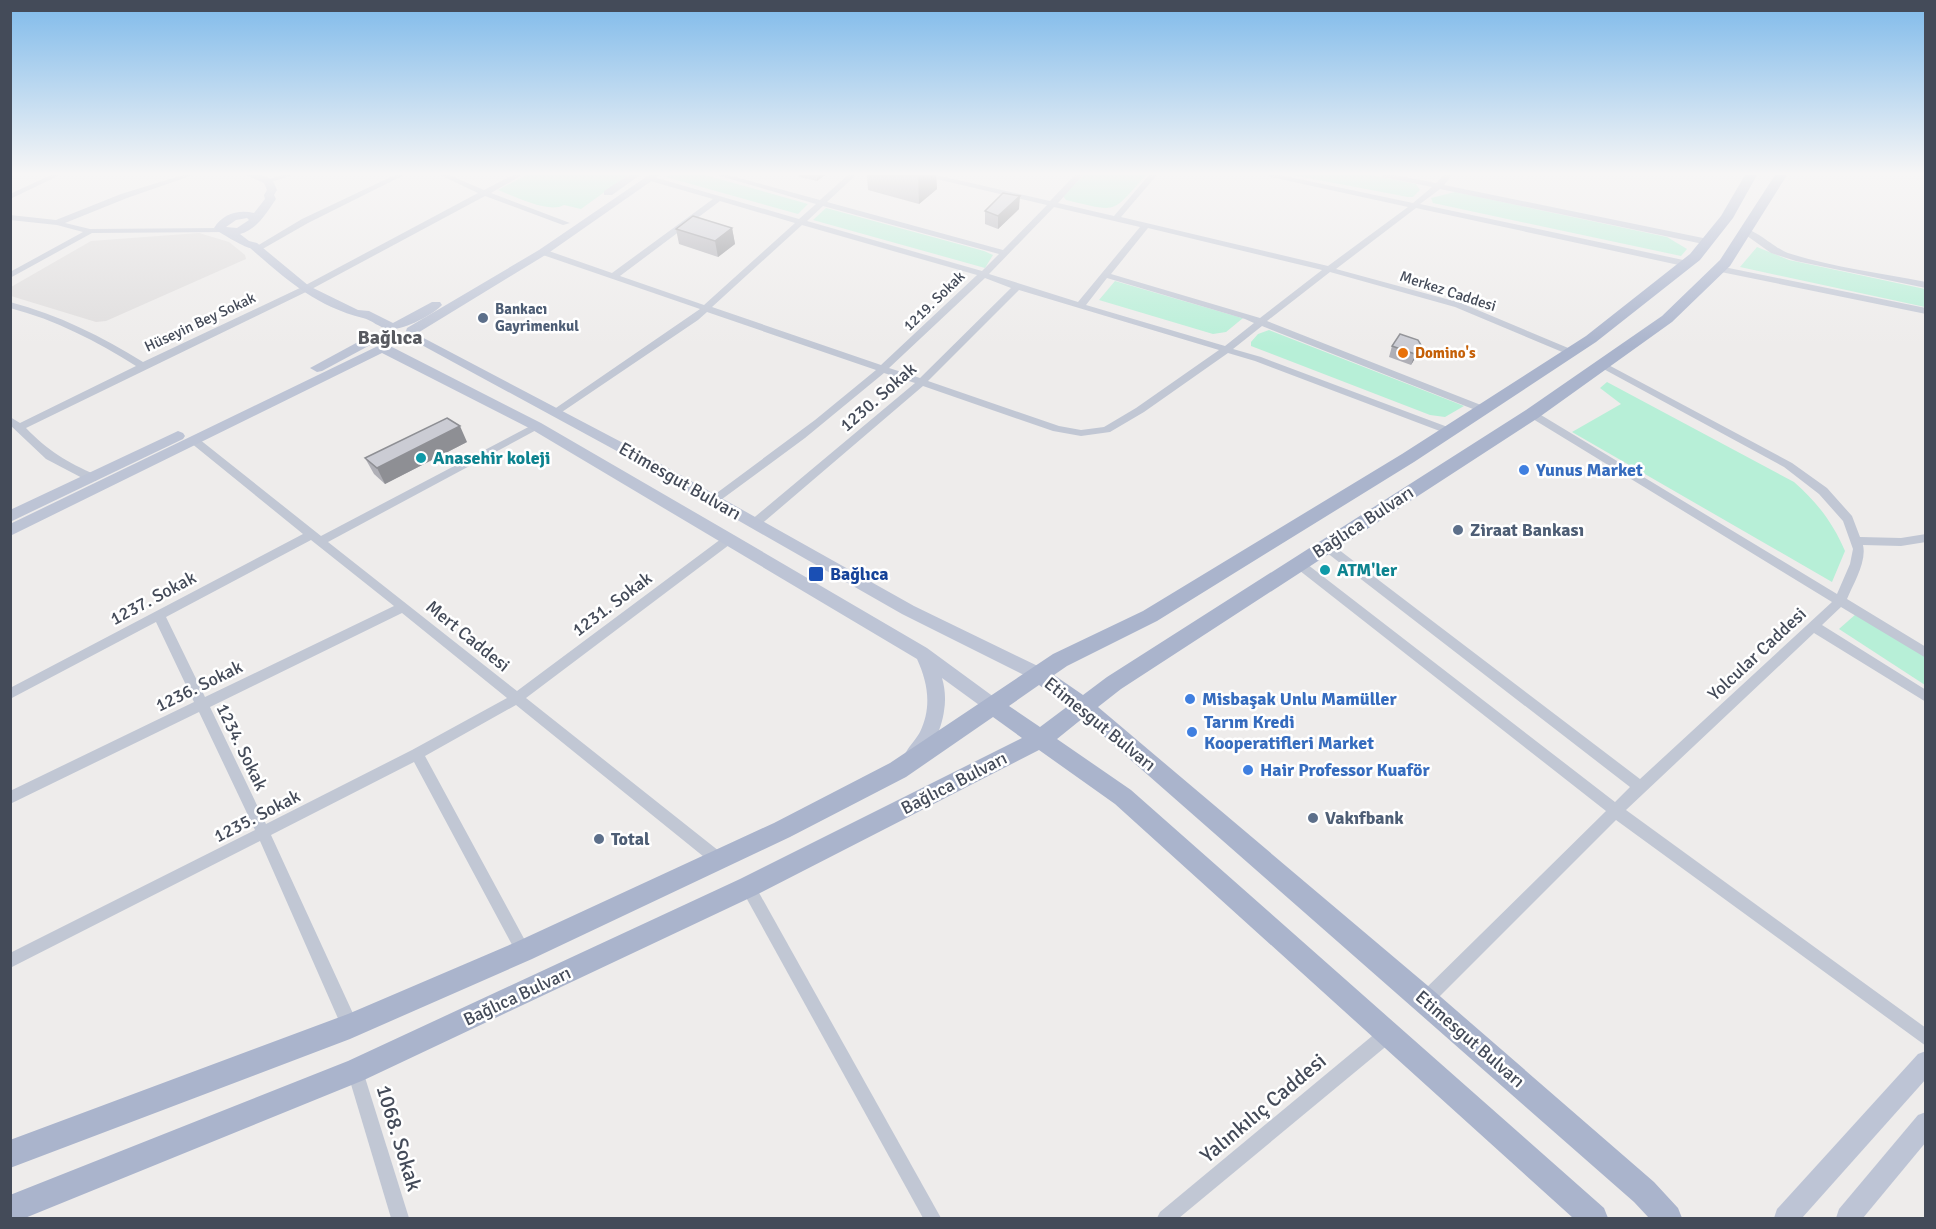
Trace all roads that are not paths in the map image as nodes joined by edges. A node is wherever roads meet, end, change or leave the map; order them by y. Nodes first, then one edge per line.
1 (88, 232) edge
2 (233, 232) edge
3 (255, 232) edge
4 (284, 232) edge
5 (411, 232) edge
6 (552, 232) edge
7 (571, 232) edge
8 (673, 232) edge
9 (790, 232) edge
10 (841, 232) edge
11 (928, 232) edge
12 (1024, 232) edge
13 (1140, 232) edge
14 (1176, 232) edge
15 (1378, 232) edge
16 (1545, 232) edge
17 (1661, 232) edge
18 (1715, 232) edge
19 (1745, 232) edge
20 (1748, 232) edge
21 (1708, 242) junction
22 (255, 248) junction
23 (543, 252) junction
24 (1003, 253) junction
25 (1688, 264) junction
26 (1719, 269) junction
27 (1328, 270) junction
28 (982, 274) junction
29 (1106, 275) junction
30 (10, 276) edge
31 (614, 276) junction
32 (1926, 285) edge
33 (1017, 287) junction
34 (305, 289) junction
35 (10, 305) edge
36 (1080, 306) junction
37 (707, 309) junction
38 (1926, 311) edge
39 (356, 314) junction
40 (1261, 322) junction
41 (394, 326) junction
42 (413, 334) junction
43 (377, 343) junction
44 (1226, 350) junction
45 (1570, 352) junction
46 (1600, 364) junction
47 (143, 366) junction
48 (882, 369) junction
49 (921, 383) junction
50 (1482, 409) junction
51 (555, 412) junction
52 (1532, 414) junction
53 (15, 424) edge
54 (536, 426) junction
55 (1449, 431) junction
56 (195, 441) junction
57 (92, 478) junction
58 (714, 501) junction
59 (10, 517) edge
60 (754, 524) junction
61 (10, 531) edge
62 (316, 538) junction
63 (1926, 538) edge
64 (729, 539) junction
65 (1856, 541) junction
66 (1326, 546) junction
67 (1299, 564) junction
68 (1840, 601) junction
69 (402, 607) junction
70 (159, 615) junction
71 (1813, 626) junction
72 (1926, 653) edge
73 (921, 654) junction
74 (1038, 674) junction
75 (10, 694) edge
76 (1926, 697) edge
77 (517, 698) junction
78 (202, 705) junction
79 (992, 705) junction
80 (1083, 706) junction
81 (1042, 738) junction
82 (417, 754) junction
83 (898, 770) junction
84 (1640, 787) junction
85 (10, 798) edge
86 (1617, 812) junction
87 (263, 832) junction
88 (719, 860) junction
89 (748, 887) junction
90 (523, 951) junction
91 (10, 961) edge
92 (1425, 1000) junction
93 (350, 1026) junction
94 (1389, 1033) junction
95 (1926, 1038) edge
96 (1926, 1062) edge
97 (355, 1071) junction
98 (1926, 1123) edge
99 (10, 1154) edge
100 (1644, 1192) junction
101 (10, 1210) edge
102 (400, 1218) edge
103 (932, 1218) edge
104 (1166, 1218) edge
105 (1594, 1218) edge
106 (1668, 1218) edge
107 (1685, 1218) edge
108 (1786, 1218) edge
109 (1848, 1218) edge

1 - 30 street
2 - 22 main road, Etimesgut Bulvarı
3 - 22 main road
4 - 22 street
5 - 34 street, Hüseyin Bey Sokak
6 - 41 main road
7 - 23 main road
8 - 31 street
9 - 37 street
10 - 28 street
11 - 24 street
12 - 24 street, 1219. Sokak
13 - 29 street
14 - 27 street, Merkez Caddesi
15 - 27 street
16 - 25 street
17 - 21 street
18 - 21 main road, Bağlıca Bulvarı
19 - 26 main road, Bağlıca Bulvarı
20 - 32 street
21 - 25 main road, Bağlıca Bulvarı
22 - 34 main road, Etimesgut Bulvarı
23 - 31 street
23 - 42 main road
24 - 28 street, 1219. Sokak
25 - 45 main road, Bağlıca Bulvarı
26 - 38 street
26 - 46 main road, Bağlıca Bulvarı
27 - 40 street
27 - 45 street, Merkez Caddesi
28 - 33 street
28 - 48 street, 1219. Sokak
29 - 36 street
29 - 40 street
31 - 37 street
33 - 36 street
33 - 49 street, 1230. Sokak
34 - 39 main road, Etimesgut Bulvarı
34 - 47 street, Hüseyin Bey Sokak
35 - 47 street, Hüseyin Bey Sokak
36 - 44 street
37 - 48 street
37 - 51 street
39 - 41 main road, Etimesgut Bulvarı
39 - 43 main road
40 - 44 street
40 - 50 street
41 - 42 main road, Etimesgut Bulvarı
41 - 43 main road
42 - 43 main road
42 - 51 main road, Etimesgut Bulvarı
43 - 54 main road, Etimesgut Bulvarı
43 - 56 main road
43 - 57 main road
44 - 49 street
44 - 55 street
45 - 50 main road, Bağlıca Bulvarı
46 - 52 main road, Bağlıca Bulvarı
46 - 65 street, Yolcular Caddesi
47 - 53 street
48 - 49 street
48 - 58 street, 1219. Sokak
49 - 60 street, 1230. Sokak
50 - 55 main road, Bağlıca Bulvarı
51 - 58 main road, Etimesgut Bulvarı
52 - 66 main road, Bağlıca Bulvarı
52 - 68 street
53 - 57 street
54 - 62 street, 1237. Sokak
54 - 64 main road, Etimesgut Bulvarı
55 - 74 main road, Bağlıca Bulvarı
56 - 61 main road
56 - 62 street, Mert Caddesi
57 - 59 main road
58 - 60 main road, Etimesgut Bulvarı
60 - 74 main road, Etimesgut Bulvarı
62 - 69 street, Mert Caddesi
62 - 70 street, 1237. Sokak
63 - 65 street
64 - 73 main road, Etimesgut Bulvarı
64 - 77 street, 1231. Sokak
65 - 68 street, Yolcular Caddesi
66 - 67 main road, Bağlıca Bulvarı
66 - 84 street
67 - 80 main road, Bağlıca Bulvarı
67 - 86 street
68 - 71 street, Yolcular Caddesi
68 - 72 street
69 - 77 street, Mert Caddesi
69 - 78 street, 1236. Sokak
70 - 75 street, 1237. Sokak
70 - 78 street, 1234. Sokak
71 - 76 street
71 - 84 street, Yolcular Caddesi
73 - 79 main road, Etimesgut Bulvarı
73 - 83 main road
74 - 79 main road, Bağlıca Bulvarı
74 - 80 main road, Etimesgut Bulvarı
77 - 82 street, 1235. Sokak
77 - 88 street, Mert Caddesi
78 - 85 street, 1236. Sokak
78 - 87 street, 1234. Sokak
79 - 81 main road, Etimesgut Bulvarı
79 - 83 main road, Bağlıca Bulvarı
80 - 81 main road, Bağlıca Bulvarı
80 - 92 main road, Etimesgut Bulvarı
81 - 89 main road, Bağlıca Bulvarı
81 - 94 main road, Etimesgut Bulvarı
82 - 87 street, 1235. Sokak
82 - 90 street
83 - 88 main road, Bağlıca Bulvarı
84 - 86 street, Yolcular Caddesi
86 - 92 street, Yolcular Caddesi
86 - 95 street
87 - 91 street, 1235. Sokak
87 - 93 street, 1234. Sokak
88 - 90 main road, Bağlıca Bulvarı
89 - 97 main road, Bağlıca Bulvarı
89 - 103 street
90 - 93 main road, Bağlıca Bulvarı
92 - 100 main road, Etimesgut Bulvarı
93 - 99 main road, Bağlıca Bulvarı
94 - 104 street, Yalınkılıç Caddesi
94 - 105 main road, Etimesgut Bulvarı
96 - 108 main road
97 - 101 main road, Bağlıca Bulvarı
97 - 102 street, 1068. Sokak
98 - 109 main road
100 - 106 main road, Etimesgut Bulvarı
100 - 107 main road

